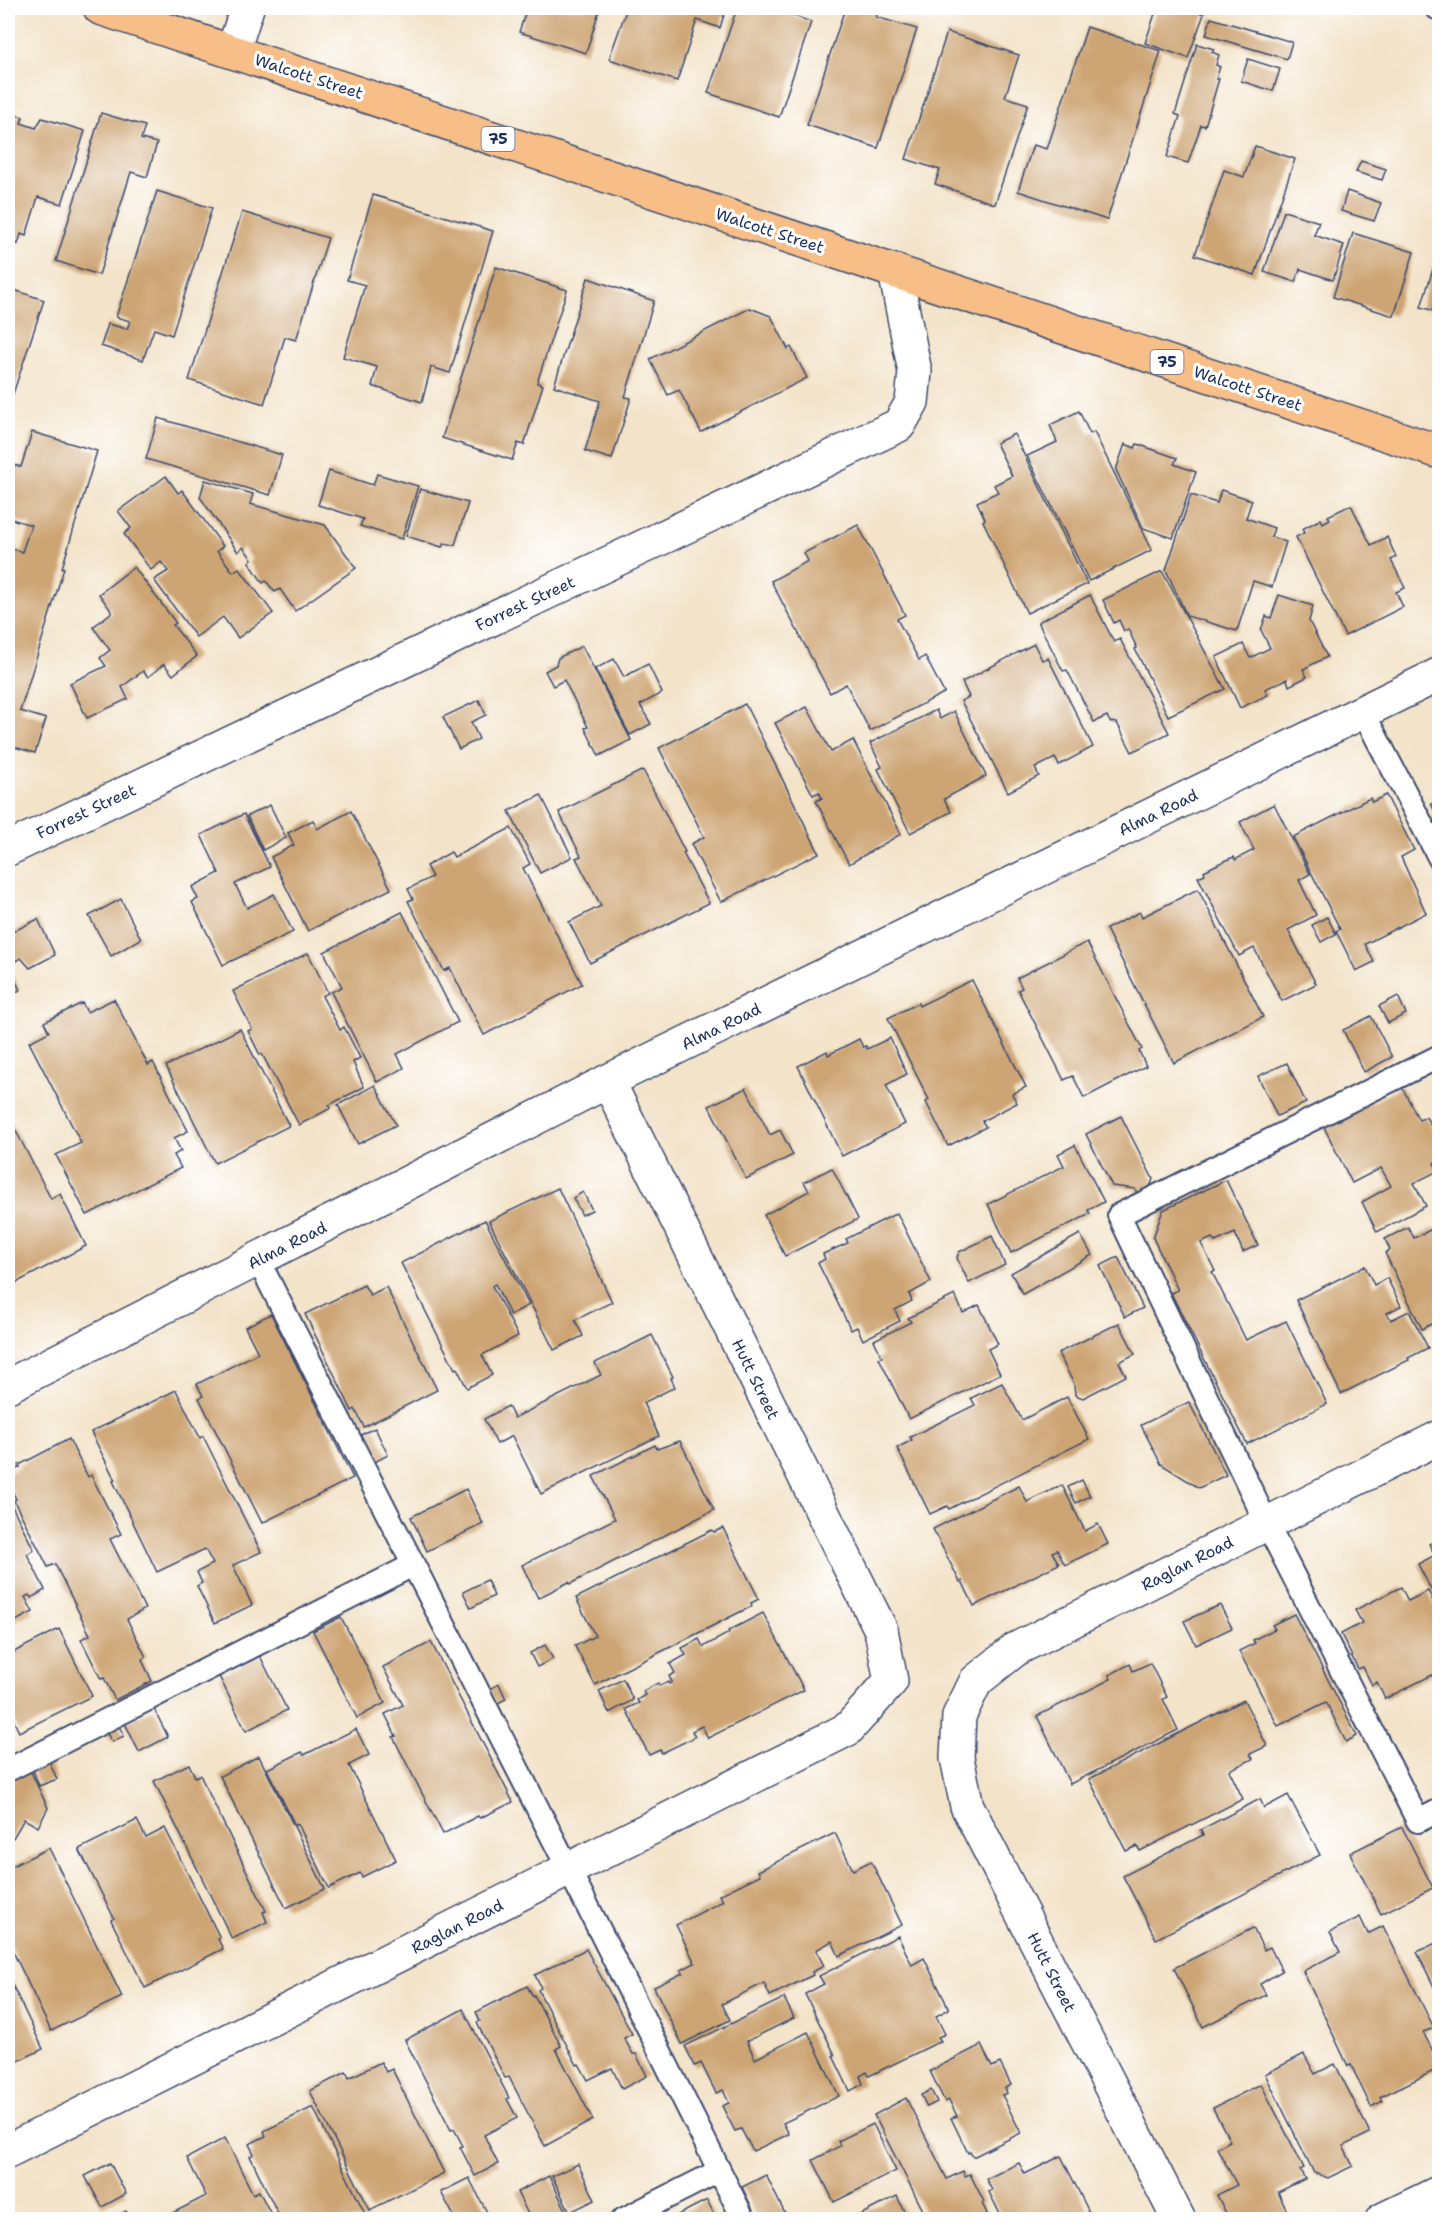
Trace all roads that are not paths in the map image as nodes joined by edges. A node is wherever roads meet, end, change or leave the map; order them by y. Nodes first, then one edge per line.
1 (100, 8) edge
2 (248, 8) edge
3 (234, 51) junction
4 (895, 271) junction
5 (1440, 452) edge
6 (1440, 674) edge
7 (1363, 712) junction
8 (8, 849) edge
9 (1440, 859) edge
10 (1440, 1056) edge
11 (608, 1081) junction
12 (258, 1260) junction
13 (8, 1386) edge
14 (1440, 1437) edge
15 (1267, 1524) junction
16 (414, 1565) junction
17 (891, 1681) joint
18 (959, 1716) joint
19 (8, 1770) edge
20 (1440, 1810) edge
21 (569, 1870) junction
22 (8, 2151) edge
23 (719, 2171) junction
24 (1440, 2192) edge
25 (622, 2220) edge
26 (744, 2220) edge
27 (1179, 2220) edge
28 (1382, 2220) edge

1 - 3 main road, Walcott Street / 75
2 - 3 street
3 - 4 main road, Walcott Street / 75
4 - 5 main road, Walcott Street / 75
4 - 8 street, Forrest Street
6 - 7 street, Alma Road
7 - 9 lane
7 - 11 street, Alma Road
10 - 15 lane
11 - 12 street, Alma Road
11 - 17 street, Hutt Street
12 - 13 street, Alma Road
12 - 16 lane
14 - 15 street, Raglan Road
15 - 18 street, Raglan Road
15 - 20 lane
16 - 19 lane
16 - 21 lane
17 - 21 street, Raglan Road
18 - 27 street, Hutt Street
21 - 22 street, Raglan Road
21 - 23 lane
23 - 25 lane
23 - 26 lane
24 - 28 street

